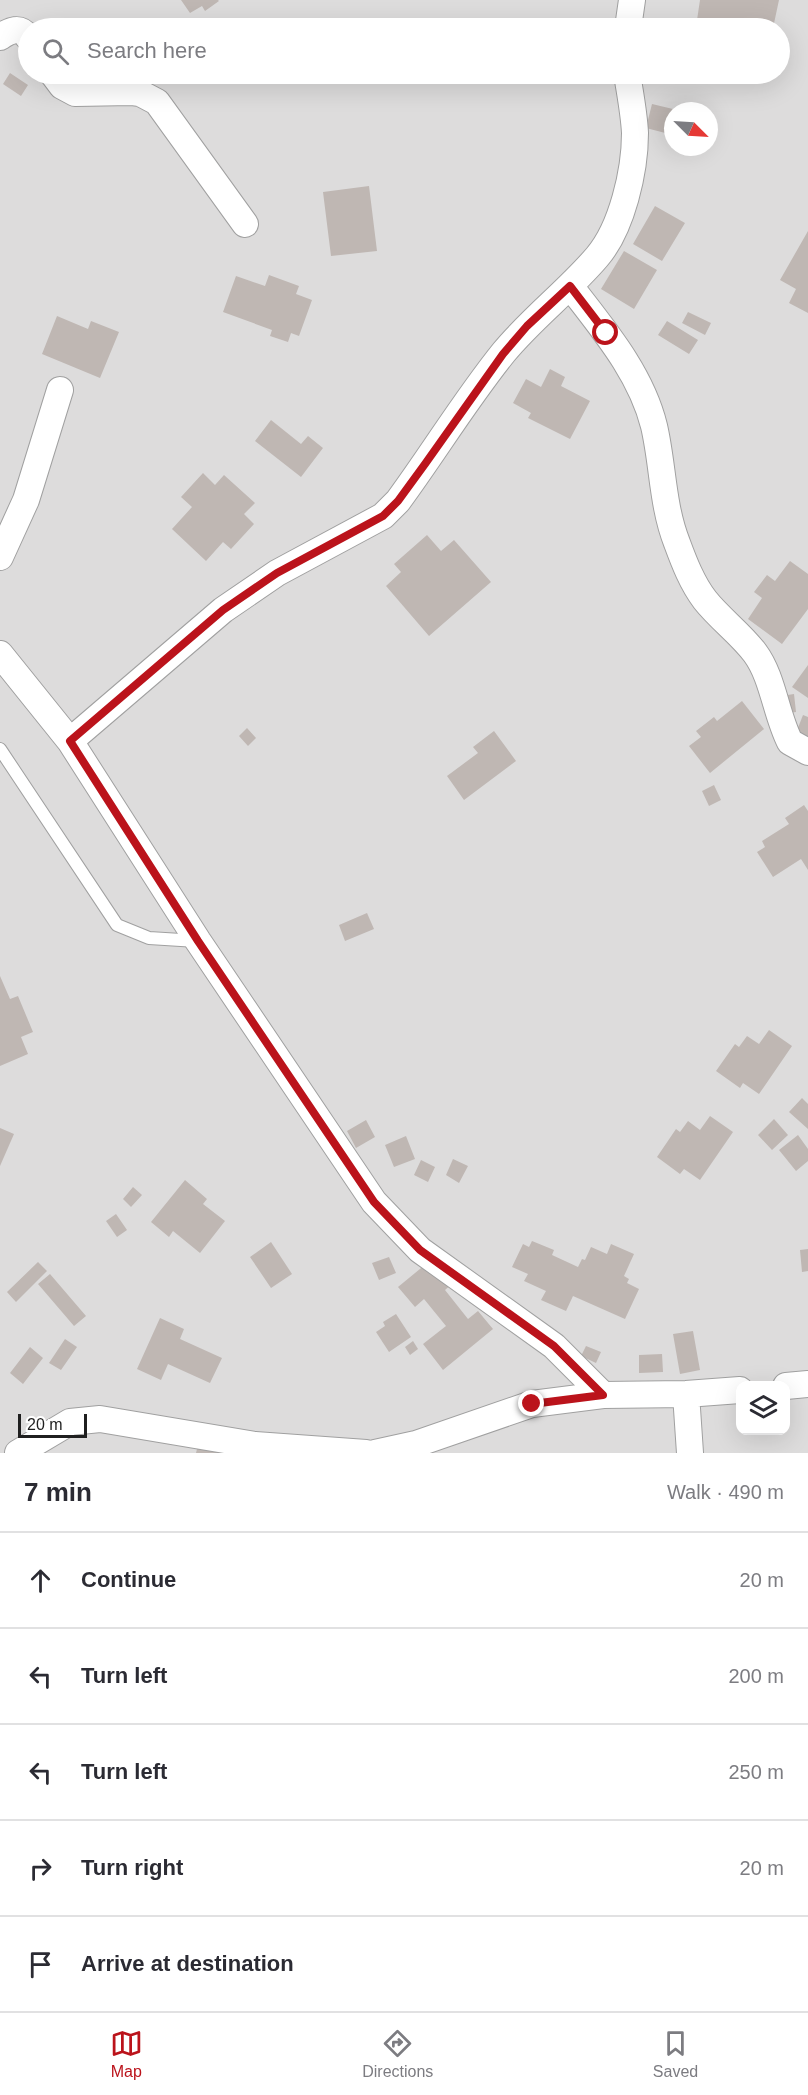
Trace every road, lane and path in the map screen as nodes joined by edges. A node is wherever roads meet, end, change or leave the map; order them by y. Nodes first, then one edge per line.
1 (632, 0) edge
2 (629, 18) edge
3 (18, 30) edge
4 (0, 37) edge
5 (60, 84) edge
6 (628, 84) edge
7 (245, 224) dead end
8 (570, 286) junction
9 (60, 390) dead end
10 (0, 557) edge
11 (0, 654) edge
12 (70, 741) junction
13 (0, 748) edge
14 (808, 752) edge
15 (198, 941) junction
16 (808, 1384) edge
17 (790, 1386) edge
18 (736, 1390) edge
19 (686, 1394) junction
20 (603, 1395) junction
21 (18, 1453) edge
22 (366, 1453) edge
23 (375, 1453) edge
24 (690, 1453) edge

1 - 2 street
3 - 4 street
5 - 7 street
6 - 8 street
8 - 12 street
8 - 14 street
9 - 10 street
11 - 12 street
12 - 15 street
13 - 15 lane
15 - 20 street
16 - 17 street
18 - 19 street
19 - 20 street
19 - 24 street
20 - 23 street
21 - 22 street

